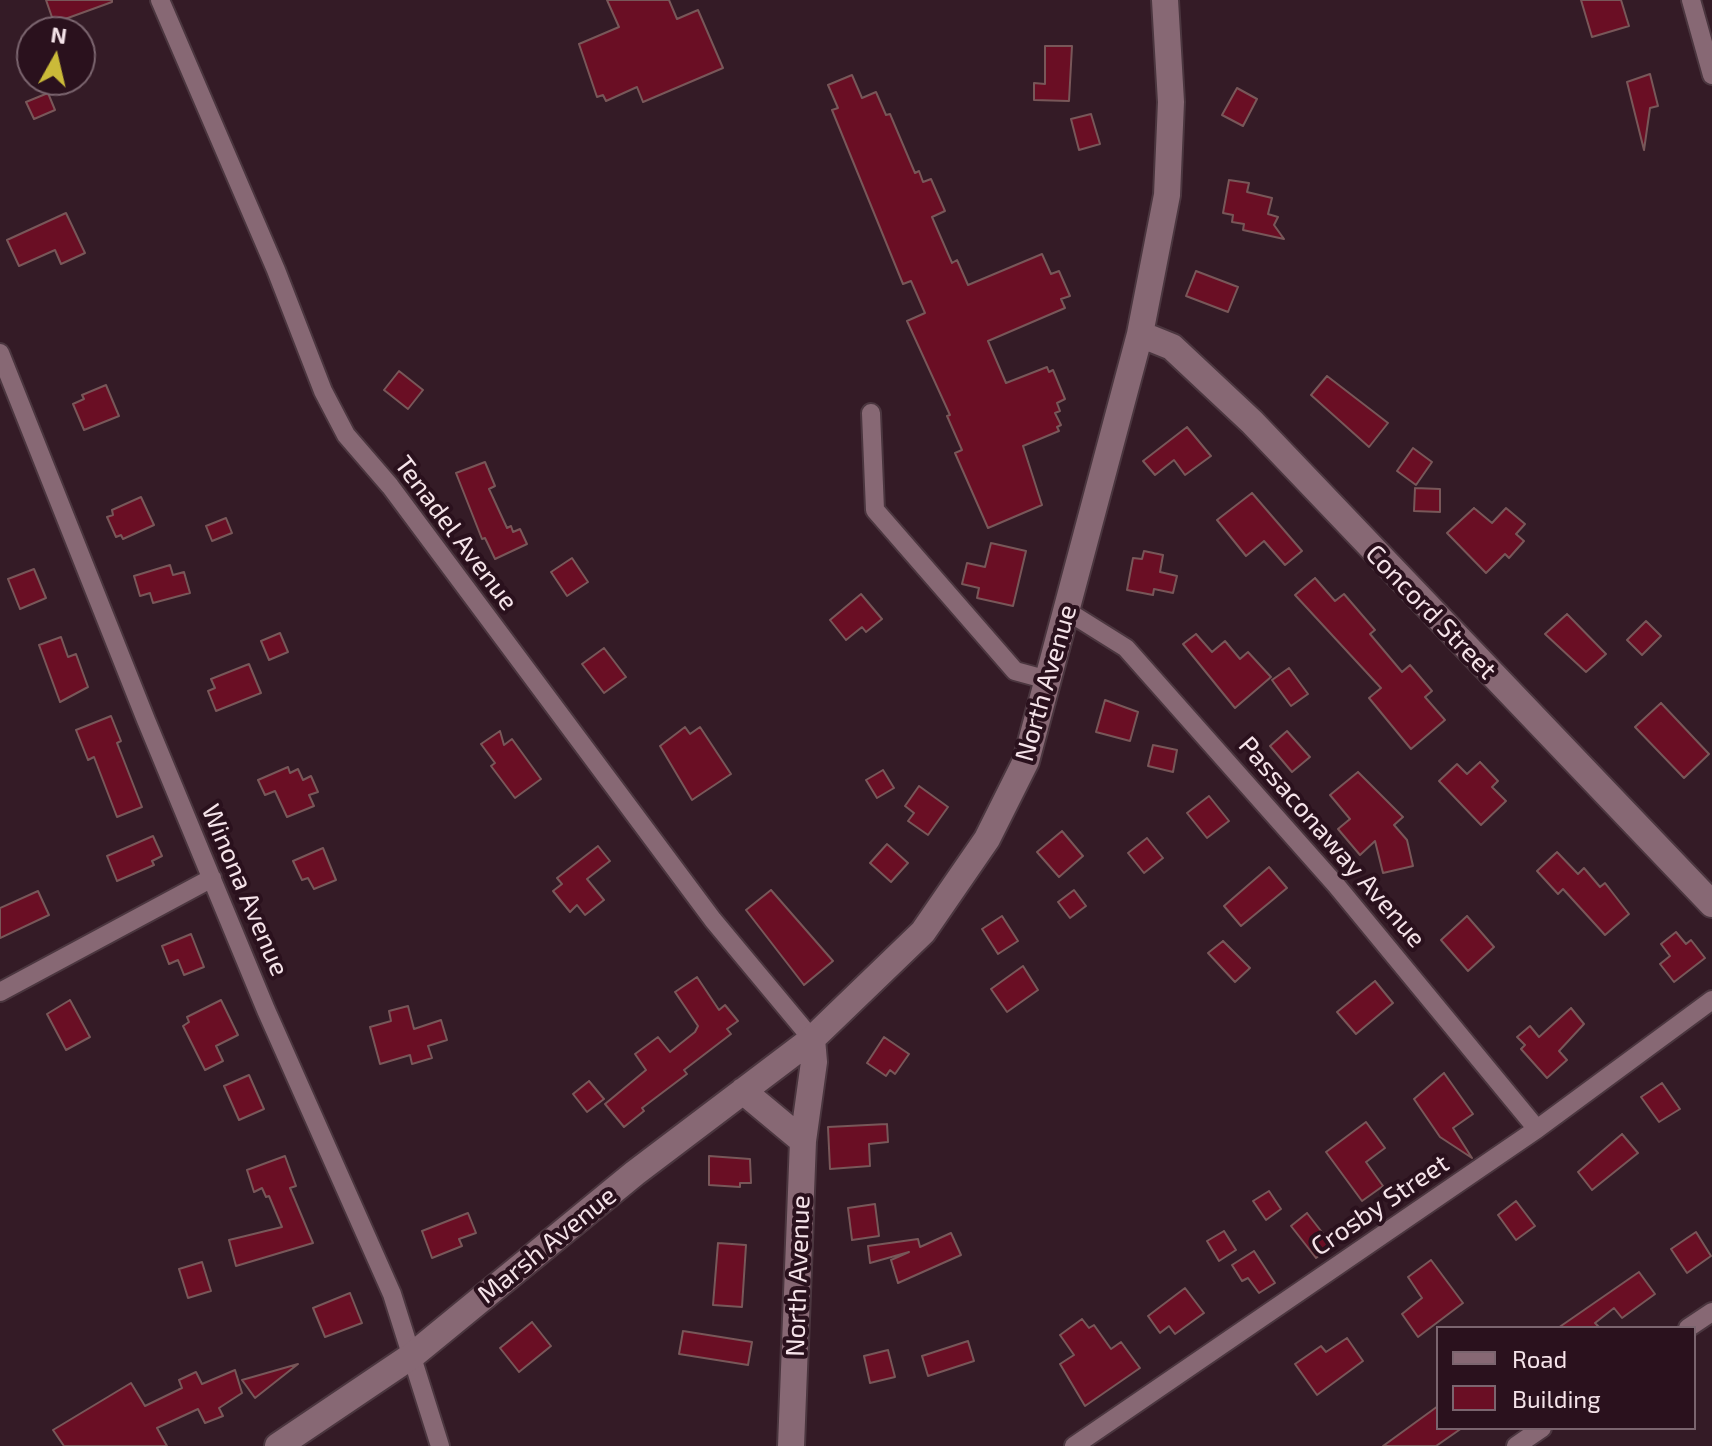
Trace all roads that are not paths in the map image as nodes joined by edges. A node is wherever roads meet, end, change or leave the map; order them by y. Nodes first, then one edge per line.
1 (160, 0) edge
2 (1165, 0) edge
3 (1691, 0) edge
4 (1712, 75) edge
5 (1140, 334) junction
6 (0, 353) edge
7 (871, 413) dead end
8 (1067, 611) junction
9 (1048, 680) junction
10 (212, 878) junction
11 (1712, 904) edge
12 (0, 992) edge
13 (1712, 1000) edge
14 (812, 1039) junction
15 (743, 1091) junction
16 (1537, 1129) junction
17 (803, 1141) junction
18 (1712, 1312) edge
19 (1691, 1326) edge
20 (413, 1355) junction
21 (1539, 1430) edge
22 (278, 1446) edge
23 (440, 1446) edge
24 (791, 1446) edge
25 (1074, 1446) edge
26 (1516, 1446) edge

1 - 14 street, Tenadel Avenue
2 - 5 main road, North Avenue
3 - 4 street
5 - 8 main road, North Avenue
5 - 11 main road, Concord Street
6 - 10 street, Winona Avenue
7 - 9 street
8 - 9 main road, North Avenue
8 - 16 street, Passaconaway Avenue
9 - 14 main road, North Avenue
10 - 12 street
10 - 20 street, Winona Avenue
13 - 16 street, Crosby Street
14 - 15 main road, Marsh Avenue
14 - 17 main road, North Avenue
15 - 17 main road
15 - 20 main road, Marsh Avenue
16 - 25 street, Crosby Street
17 - 24 main road, North Avenue
18 - 19 street
20 - 22 main road, Marsh Avenue
20 - 23 street, Winona Avenue
21 - 26 street

